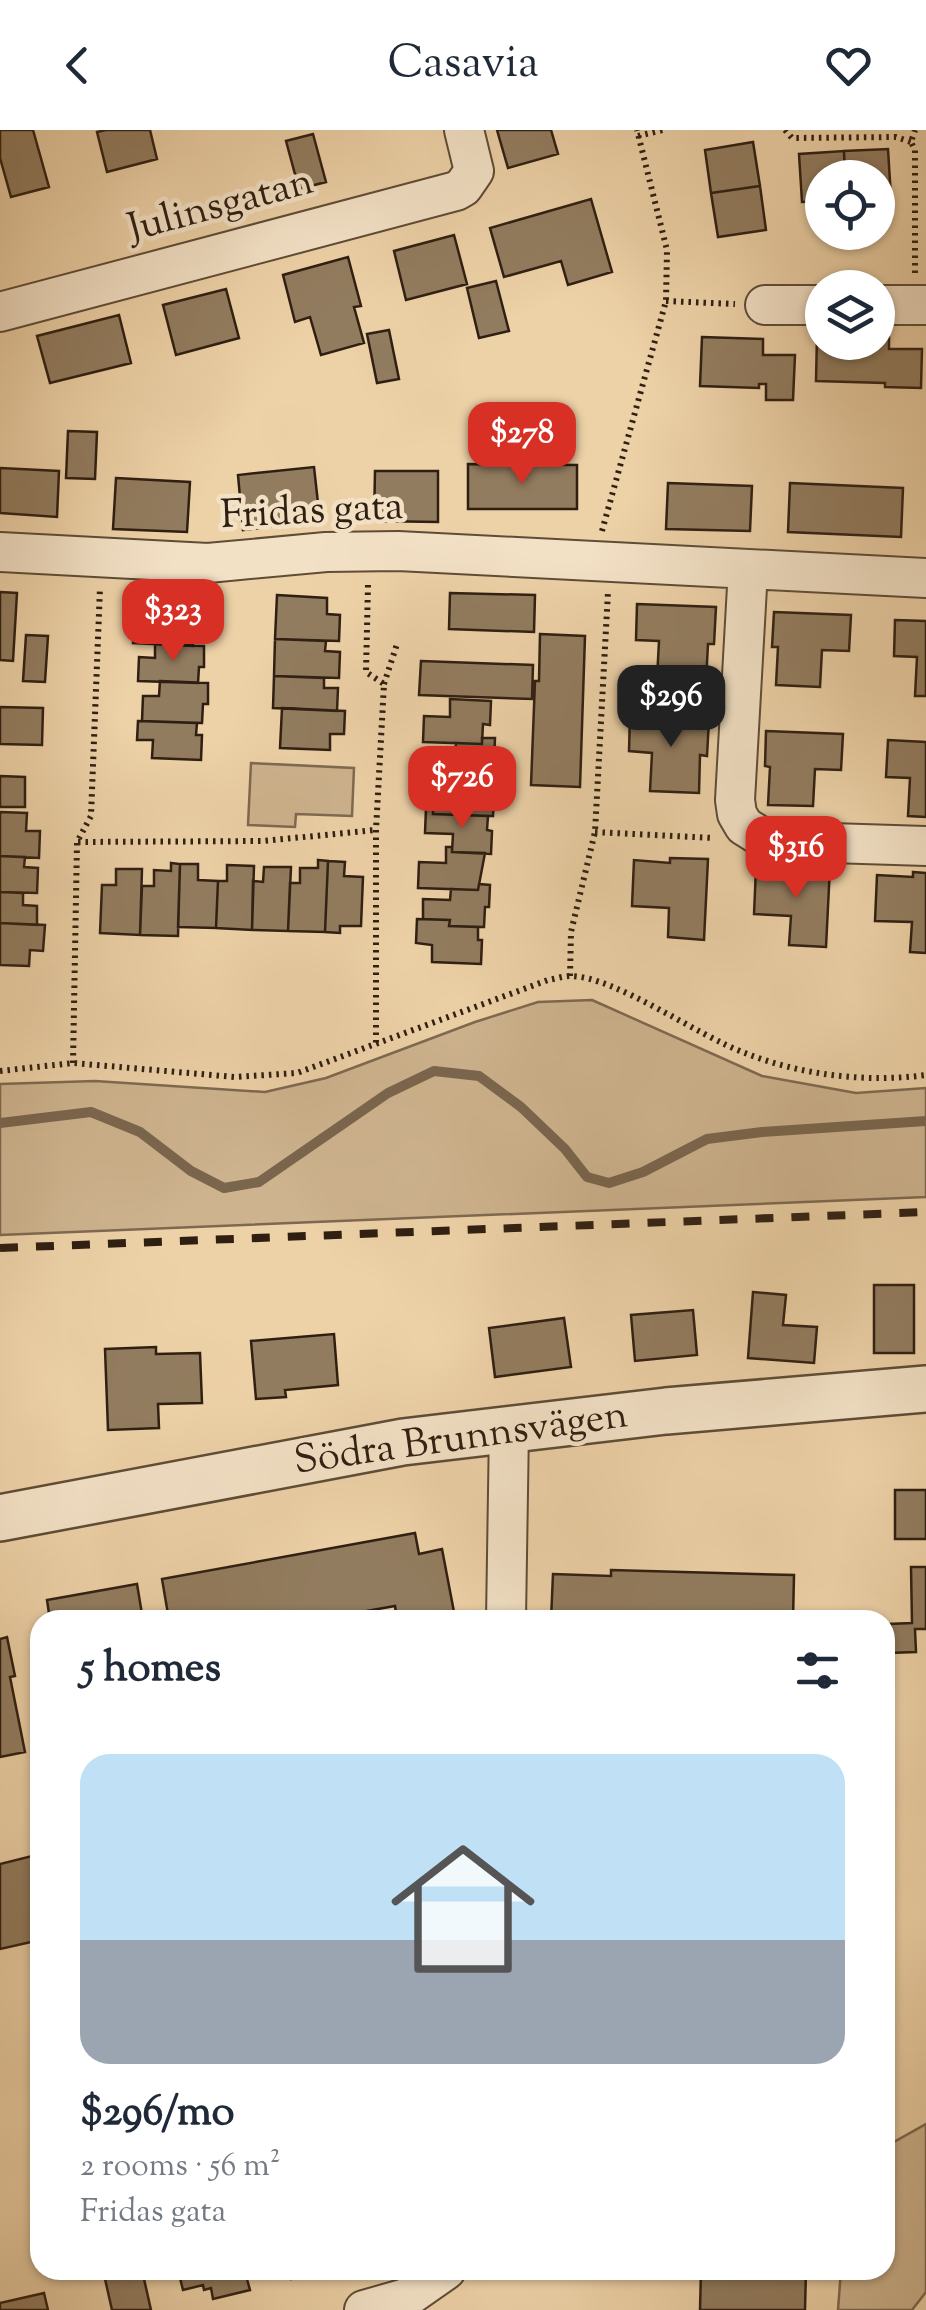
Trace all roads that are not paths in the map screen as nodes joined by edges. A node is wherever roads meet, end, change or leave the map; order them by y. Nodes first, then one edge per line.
1 (464, 130) edge
2 (921, 304) edge
3 (766, 305) road end
4 (805, 305) edge
5 (895, 305) edge
6 (0, 312) edge
7 (0, 552) edge
8 (748, 569) junction
9 (926, 578) edge
10 (926, 846) edge
11 (926, 1389) edge
12 (509, 1428) junction
13 (0, 1518) edge
14 (506, 1610) edge
15 (432, 2280) edge
16 (364, 2310) edge

1 - 6 street, Julinsgatan
2 - 5 street
3 - 4 street
7 - 8 street, Fridas gata
8 - 9 street, Fridas gata
8 - 10 street
11 - 12 street, Södra Brunnsvägen
12 - 13 street, Södra Brunnsvägen
12 - 14 street
15 - 16 street

